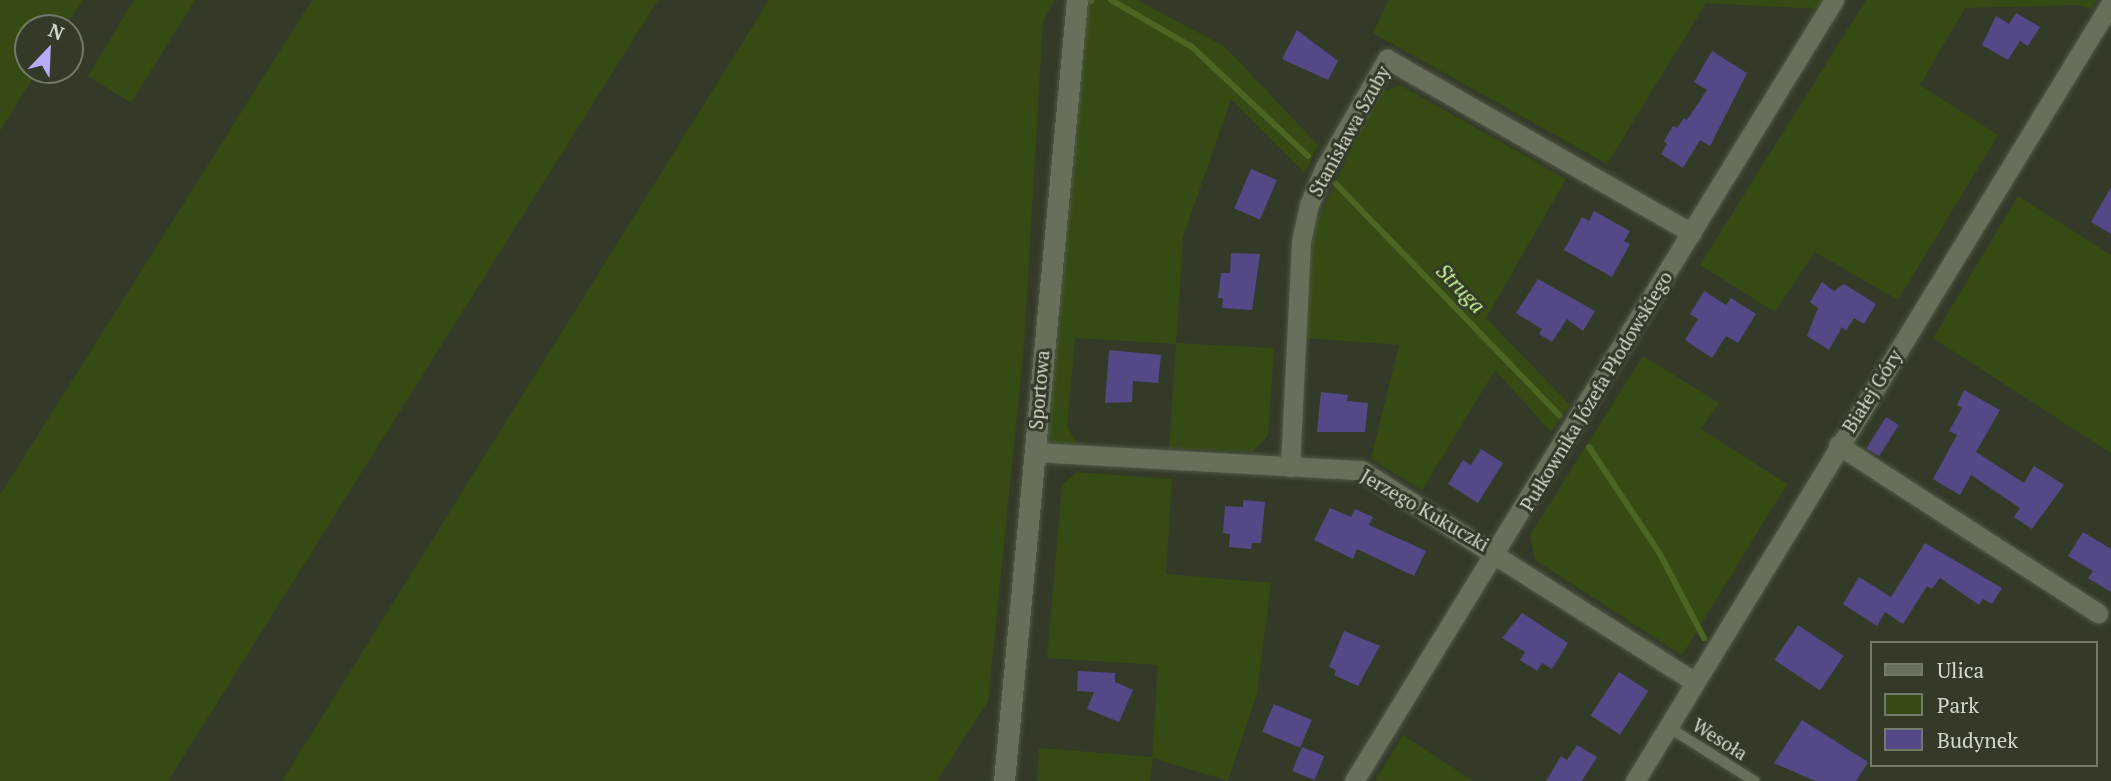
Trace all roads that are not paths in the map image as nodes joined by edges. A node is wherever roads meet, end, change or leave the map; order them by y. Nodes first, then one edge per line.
1 (1077, 0) edge
2 (1834, 0) edge
3 (2111, 3) edge
4 (1692, 233) junction
5 (1838, 445) junction
6 (1034, 452) junction
7 (1290, 467) junction
8 (1498, 553) junction
9 (2098, 613) dead end
10 (1694, 681) junction
11 (1668, 727) junction
12 (1004, 781) edge
13 (1354, 781) edge
14 (1635, 781) edge
15 (1754, 781) edge

1 - 6 street, Sportowa
2 - 4 street, Pułkownika Józefa Płodowskiego
3 - 5 street, Białej Góry
4 - 7 street, Stanisława Szuby
4 - 8 street, Pułkownika Józefa Płodowskiego
5 - 9 street
5 - 10 street, Białej Góry
6 - 7 street, Jerzego Kukuczki
6 - 12 street, Sportowa
7 - 8 street, Jerzego Kukuczki
8 - 10 street, Jerzego Kukuczki
8 - 13 street, Pułkownika Józefa Płodowskiego
10 - 11 street, Białej Góry
11 - 14 street, Białej Góry
11 - 15 lane, Wesoła

